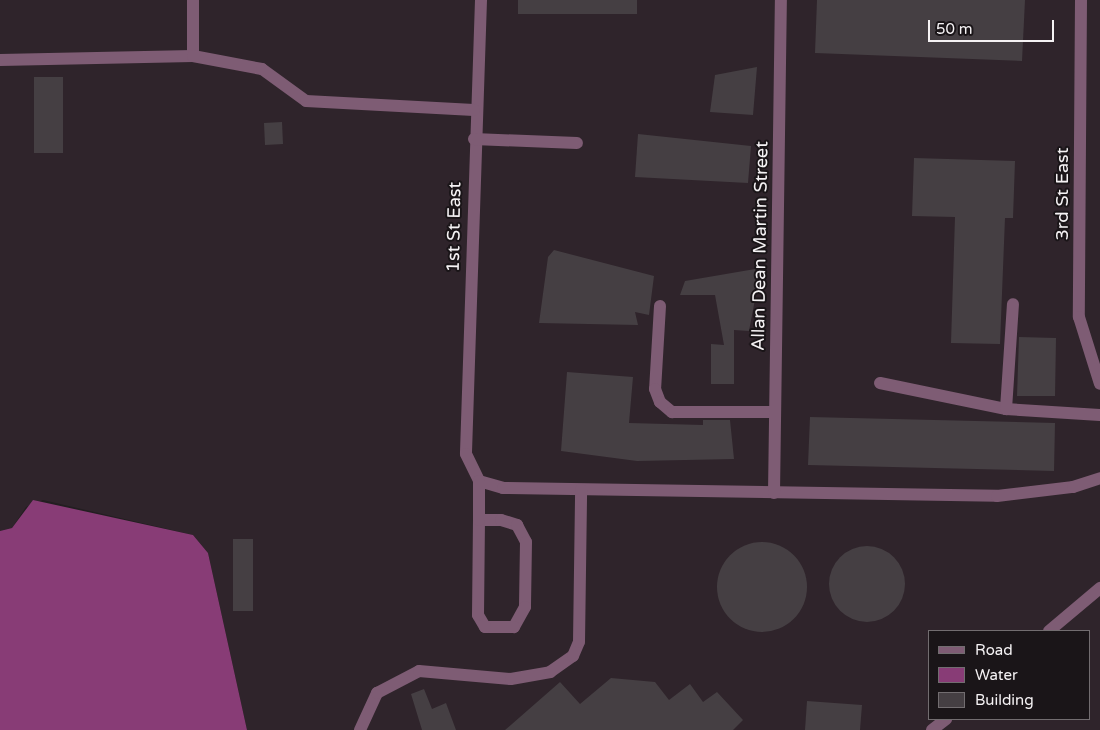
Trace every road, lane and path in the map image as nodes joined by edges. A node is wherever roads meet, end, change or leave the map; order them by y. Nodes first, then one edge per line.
1 (193, 0) edge
2 (481, 0) edge
3 (781, 0) edge
4 (1081, 0) edge
5 (193, 56) junction
6 (0, 60) edge
7 (474, 110) junction
8 (474, 139) junction
9 (577, 143) dead end
10 (1013, 304) dead end
11 (660, 306) dead end
12 (880, 383) dead end
13 (1100, 384) edge
14 (1006, 409) junction
15 (775, 412) junction
16 (1100, 415) edge
17 (1100, 478) edge
18 (479, 481) junction
19 (581, 490) junction
20 (774, 493) junction
21 (479, 520) junction
22 (1100, 588) edge
23 (1050, 630) edge
24 (945, 720) edge
25 (360, 730) edge
26 (932, 730) edge

1 - 5 street
2 - 7 street, 1st St East
3 - 15 street, Allan Dean Martin Street
4 - 13 street, 3rd St East
5 - 6 street
5 - 7 street
7 - 8 street, 1st St East
8 - 9 street
8 - 18 street, 1st St East
10 - 14 street
11 - 15 street
12 - 14 street
14 - 16 street
15 - 20 street, Allan Dean Martin Street
17 - 20 street
18 - 19 street
18 - 21 street
19 - 20 street
19 - 25 street
21 - 21 street
22 - 23 street
24 - 26 street

